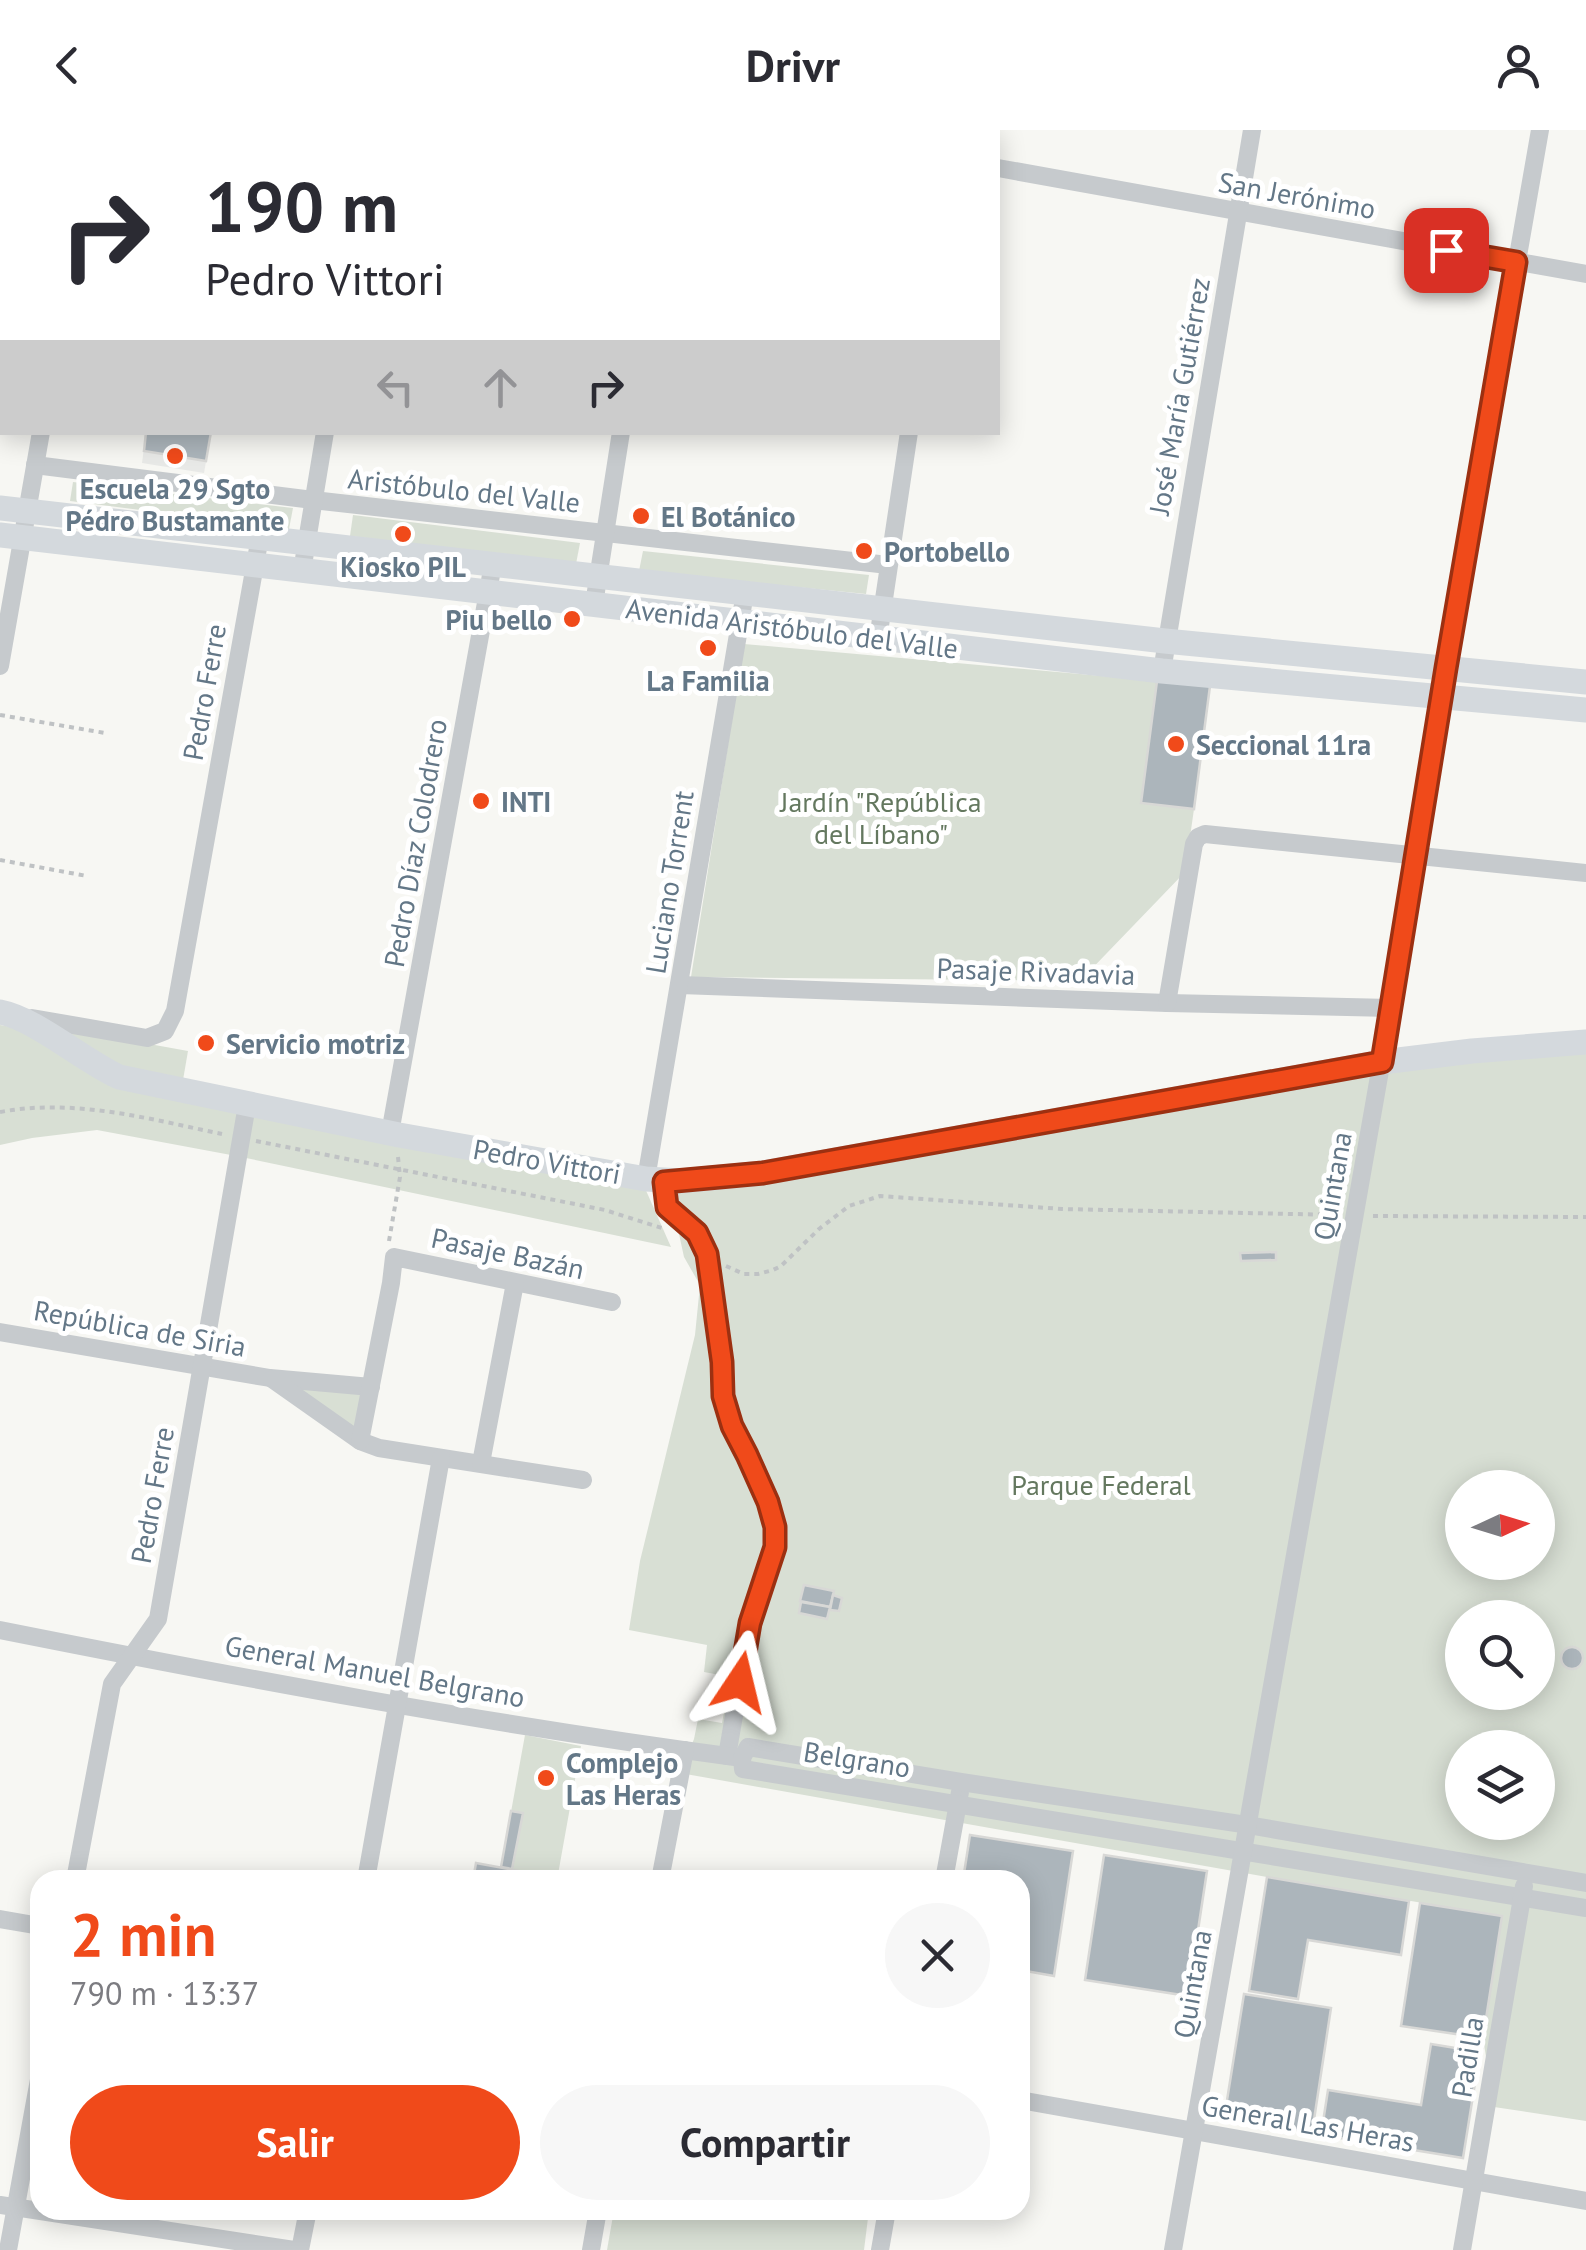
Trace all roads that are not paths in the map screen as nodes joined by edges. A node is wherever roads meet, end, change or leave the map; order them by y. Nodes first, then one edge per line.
1 (1252, 130) edge
2 (1540, 130) edge
3 (1000, 168) edge
4 (1238, 212) junction
5 (1516, 262) junction
6 (1586, 274) edge
7 (40, 435) edge
8 (324, 435) edge
9 (620, 435) edge
10 (909, 435) edge
11 (35, 465) junction
12 (313, 500) junction
13 (0, 508) edge
14 (28, 512) junction
15 (604, 533) junction
16 (12, 536) edge
17 (260, 538) junction
18 (306, 543) junction
19 (493, 564) junction
20 (888, 564) junction
21 (255, 566) junction
22 (302, 571) junction
23 (597, 576) junction
24 (489, 592) junction
25 (745, 593) junction
26 (594, 604) junction
27 (882, 608) junction
28 (739, 622) junction
29 (878, 639) junction
30 (1165, 641) junction
31 (0, 666) edge
32 (1446, 668) junction
33 (1162, 670) junction
34 (1586, 682) edge
35 (1442, 695) junction
36 (1586, 710) edge
37 (1416, 856) junction
38 (1586, 874) edge
39 (680, 986) junction
40 (1168, 1003) junction
41 (1391, 1008) junction
42 (8, 1014) edge
43 (1586, 1042) edge
44 (1382, 1062) junction
45 (247, 1105) junction
46 (394, 1134) junction
47 (655, 1180) junction
48 (515, 1283) junction
49 (612, 1302) dead end
50 (0, 1332) edge
51 (203, 1366) junction
52 (270, 1378) junction
53 (371, 1387) junction
54 (360, 1441) junction
55 (441, 1458) junction
56 (481, 1464) junction
57 (584, 1480) dead end
58 (0, 1630) edge
59 (132, 1656) junction
60 (398, 1703) junction
61 (685, 1750) junction
62 (734, 1757) junction
63 (961, 1782) junction
64 (958, 1802) junction
65 (1248, 1826) junction
66 (1244, 1850) junction
67 (77, 1870) edge
68 (368, 1870) edge
69 (662, 1870) edge
70 (946, 1870) edge
71 (1526, 1873) junction
72 (1586, 1883) edge
73 (1522, 1897) junction
74 (1586, 1908) edge
75 (0, 1918) edge
76 (30, 1924) edge
77 (1030, 2102) edge
78 (30, 2116) edge
79 (1194, 2131) junction
80 (1474, 2181) junction
81 (1586, 2201) edge
82 (8, 2207) edge
83 (95, 2220) edge
84 (305, 2220) edge
85 (596, 2220) edge
86 (885, 2220) edge
87 (8, 2250) edge
88 (297, 2250) edge
89 (591, 2250) edge
90 (880, 2250) edge
91 (1172, 2250) edge
92 (1462, 2250) edge

1 - 4 street, José María Gutiérrez
2 - 5 street, Quintana
3 - 4 street, San Jerónimo
4 - 5 street, San Jerónimo
4 - 30 street, José María Gutiérrez
5 - 6 street, San Jerónimo
5 - 32 street, Quintana
7 - 11 street
8 - 12 street
9 - 15 street
10 - 20 street
11 - 12 street, Aristóbulo del Valle
11 - 14 street
12 - 15 street, Aristóbulo del Valle
12 - 18 street
13 - 14 main road, Avenida Aristóbulo del Valle
14 - 16 street
14 - 17 main road, Avenida Aristóbulo del Valle
15 - 20 street, Aristóbulo del Valle
15 - 23 street
16 - 21 main road, Avenida Aristóbulo del Valle
16 - 31 street
17 - 18 main road, Avenida Aristóbulo del Valle
17 - 21 street, Pedro Ferre
18 - 19 main road, Avenida Aristóbulo del Valle
18 - 22 street
19 - 23 main road, Avenida Aristóbulo del Valle
19 - 24 street, Pedro Díaz Colodrero
20 - 27 street
21 - 22 main road, Avenida Aristóbulo del Valle
21 - 42 street, Pedro Ferre
22 - 24 main road, Avenida Aristóbulo del Valle
23 - 25 main road, Avenida Aristóbulo del Valle
23 - 26 street
24 - 26 main road, Avenida Aristóbulo del Valle
24 - 46 street, Pedro Díaz Colodrero
25 - 27 main road, Avenida Aristóbulo del Valle
25 - 28 street, Luciano Torrent
26 - 28 main road, Avenida Aristóbulo del Valle
27 - 29 street
27 - 30 main road, Avenida Aristóbulo del Valle
28 - 29 main road, Avenida Aristóbulo del Valle
28 - 39 street, Luciano Torrent
29 - 33 main road, Avenida Aristóbulo del Valle
30 - 32 main road, Avenida Aristóbulo del Valle
30 - 33 street, José María Gutiérrez
32 - 34 main road, Avenida Aristóbulo del Valle
32 - 35 street, Quintana
33 - 35 main road, Avenida Aristóbulo del Valle
35 - 36 main road, Avenida Aristóbulo del Valle
35 - 37 street, Quintana
37 - 38 street
37 - 40 street
37 - 41 street, Quintana
39 - 40 street, Pasaje Rivadavia
39 - 47 street, Luciano Torrent
40 - 41 street, Pasaje Rivadavia
41 - 44 street, Quintana
42 - 45 main road, Pedro Vittori
43 - 44 main road, Pedro Vittori
44 - 47 main road, Pedro Vittori
44 - 65 street, Quintana
45 - 46 main road, Pedro Vittori
45 - 51 street, Pedro Ferre
46 - 47 main road, Pedro Vittori
47 - 62 street
48 - 49 street, Pasaje Bazán
48 - 53 street, Pasaje Bazán
48 - 56 street
50 - 51 street, República de Siria
51 - 52 street, República de Siria
51 - 59 street, Pedro Ferre
52 - 53 street, República de Siria
52 - 54 street, República de Siria
53 - 54 street
54 - 55 street, República de Siria
55 - 56 street, República de Siria
55 - 60 street
56 - 57 street, República de Siria
58 - 59 street, General Manuel Belgrano
59 - 60 street, General Manuel Belgrano
59 - 67 street, Pedro Ferre
60 - 61 street, General Manuel Belgrano
60 - 68 street
61 - 62 street, General Manuel Belgrano
61 - 69 street
62 - 63 street, Belgrano
62 - 64 street, Belgrano
63 - 64 street
63 - 65 street, Belgrano
64 - 66 street, Belgrano
64 - 70 street
65 - 66 street, Quintana
65 - 71 street, Belgrano
66 - 73 street, Belgrano
66 - 79 street, Quintana
71 - 72 street, Belgrano
71 - 73 street, Padilla
73 - 74 street, Belgrano
73 - 80 street, Padilla
75 - 76 street
77 - 79 street, General Las Heras
78 - 82 street
79 - 80 street, General Las Heras
79 - 91 street, Quintana
80 - 81 street, General Las Heras
80 - 92 street, Padilla
82 - 87 street
83 - 88 street
84 - 88 street
85 - 89 street
86 - 90 street

